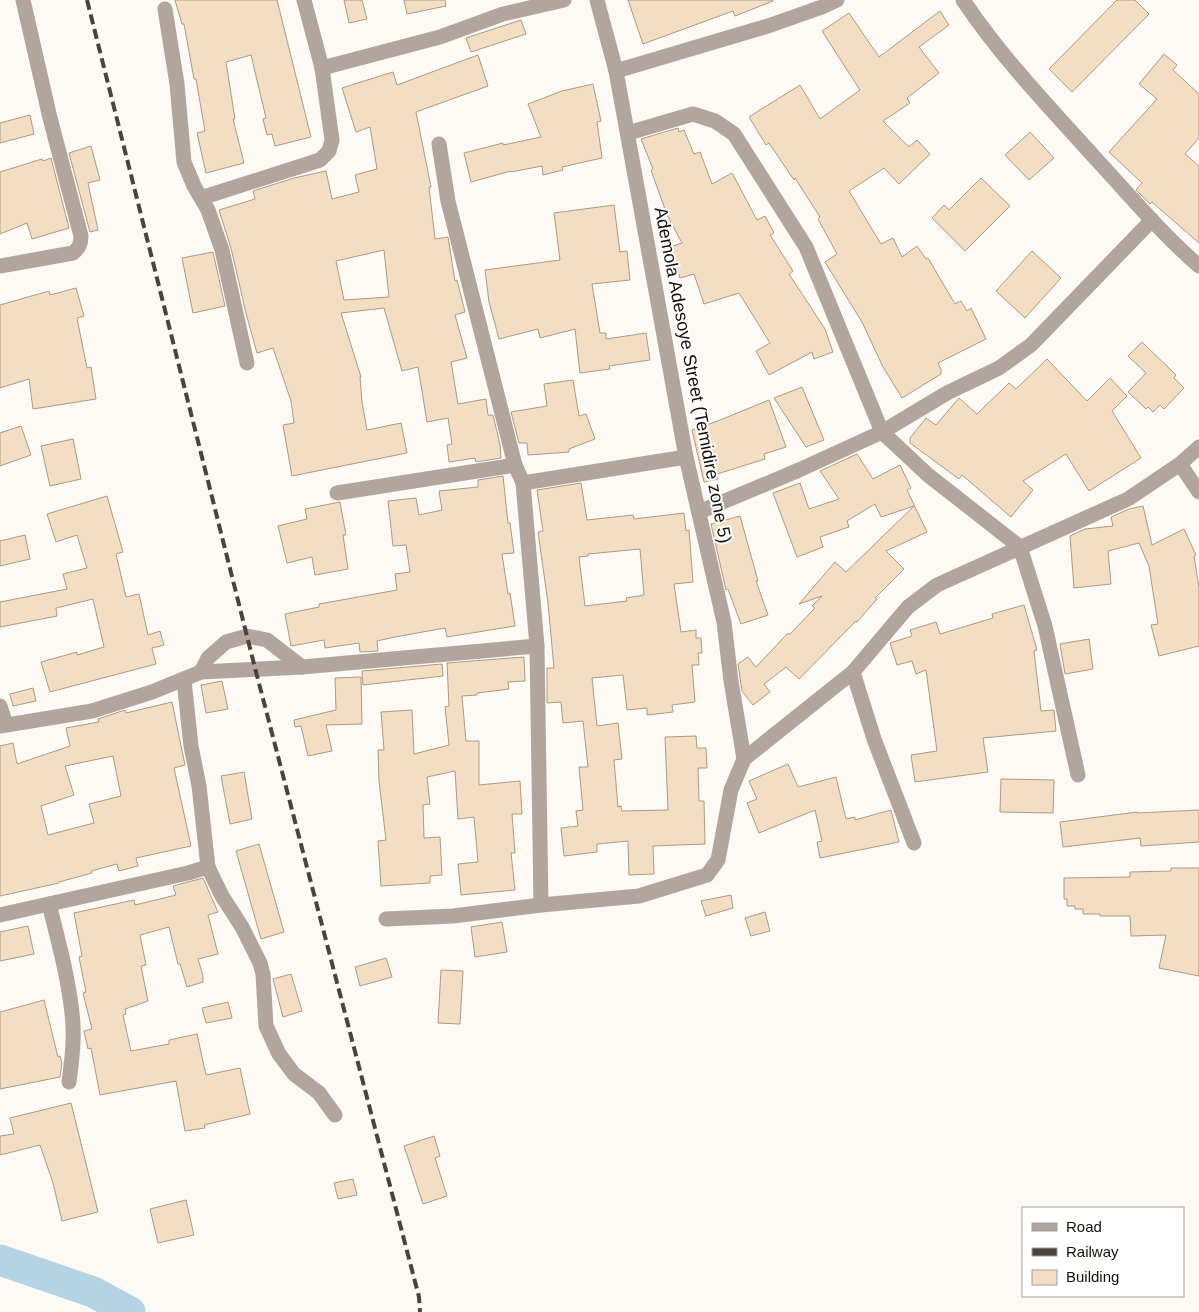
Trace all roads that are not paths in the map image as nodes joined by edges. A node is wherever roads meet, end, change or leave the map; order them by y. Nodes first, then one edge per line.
1 (23, 0) edge
2 (304, 0) edge
3 (564, 0) edge
4 (598, 0) edge
5 (837, 0) edge
6 (963, 0) edge
7 (501, 7) edge
8 (165, 9) dead end
9 (322, 68) junction
10 (616, 71) junction
11 (628, 133) junction
12 (439, 144) dead end
13 (201, 198) junction
14 (1152, 220) junction
15 (0, 266) edge
16 (1199, 266) edge
17 (247, 363) dead end
18 (882, 432) junction
19 (1199, 448) edge
20 (686, 457) junction
21 (1180, 464) junction
22 (515, 465) junction
23 (523, 483) junction
24 (1199, 492) edge
25 (337, 493) dead end
26 (699, 512) junction
27 (1020, 547) junction
28 (537, 646) junction
29 (302, 667) junction
30 (201, 672) junction
31 (854, 672) junction
32 (184, 680) junction
33 (0, 706) edge
34 (3, 725) edge
35 (744, 759) junction
36 (1078, 775) dead end
37 (914, 843) dead end
38 (208, 867) junction
39 (49, 904) junction
40 (541, 905) junction
41 (0, 915) edge
42 (386, 919) dead end
43 (69, 1082) dead end
44 (335, 1115) dead end

1 - 15 street
2 - 9 street
3 - 7 street
4 - 10 street, Ademola Adesoye Street (Temidire zone 5)
5 - 10 street
6 - 14 street
7 - 9 street
8 - 13 street
9 - 13 street
10 - 11 street, Ademola Adesoye Street (Temidire zone 5)
11 - 18 street
11 - 20 street, Ademola Adesoye Street (Temidire zone 5)
12 - 22 street
13 - 17 street
14 - 16 street
14 - 18 street
18 - 26 street
18 - 27 street
19 - 21 street
20 - 23 street
20 - 26 street, Ademola Adesoye Street (Temidire zone 5)
21 - 24 street
21 - 27 street
22 - 23 street
22 - 25 street
23 - 28 street
26 - 35 street, Ademola Adesoye Street (Temidire zone 5)
27 - 31 street
27 - 36 street
28 - 29 street
28 - 40 street
29 - 30 street
29 - 30 street
30 - 32 street
31 - 35 street
31 - 37 street
32 - 34 street
32 - 38 street
33 - 34 street
35 - 40 street
38 - 39 street
38 - 44 street
39 - 41 street
39 - 43 street
40 - 42 street

